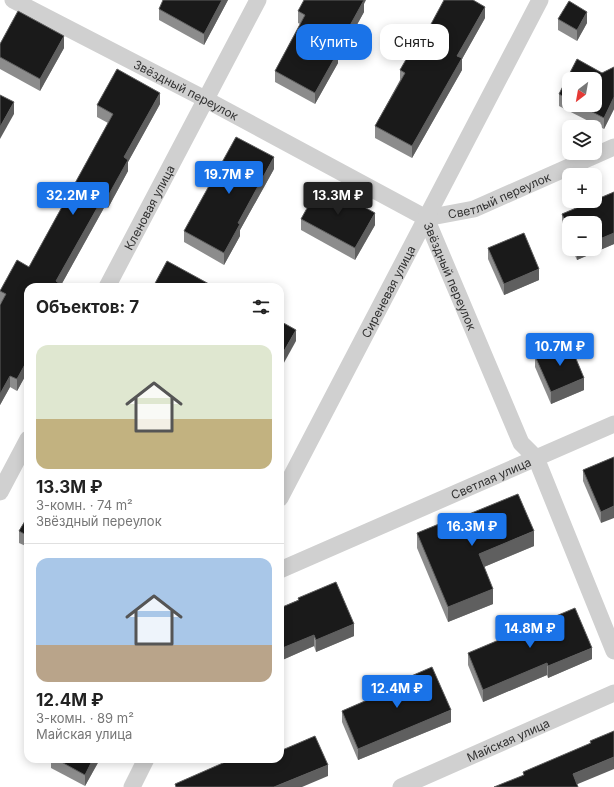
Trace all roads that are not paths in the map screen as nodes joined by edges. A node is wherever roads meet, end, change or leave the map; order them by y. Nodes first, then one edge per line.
1 (13, 0) edge
2 (258, 0) edge
3 (540, 0) edge
4 (205, 99) junction
5 (614, 147) edge
6 (426, 218) junction
7 (109, 283) edge
8 (614, 424) edge
9 (24, 447) edge
10 (536, 458) junction
11 (284, 490) edge
12 (0, 492) edge
13 (284, 568) edge
14 (614, 651) edge
15 (614, 692) edge
16 (144, 763) edge
17 (132, 787) edge
18 (401, 787) edge

1 - 4 street, Звёздный переулок
2 - 4 street, Кленовая улица
3 - 6 street, Сиреневая улица
4 - 6 street, Звёздный переулок
4 - 7 street, Кленовая улица
5 - 6 street, Светлый переулок
6 - 10 street, Звёздный переулок
6 - 11 street, Сиреневая улица
8 - 10 street, Светлая улица
9 - 12 street
10 - 13 street, Светлая улица
10 - 14 street, Звёздный переулок
15 - 18 street, Майская улица
16 - 17 street

